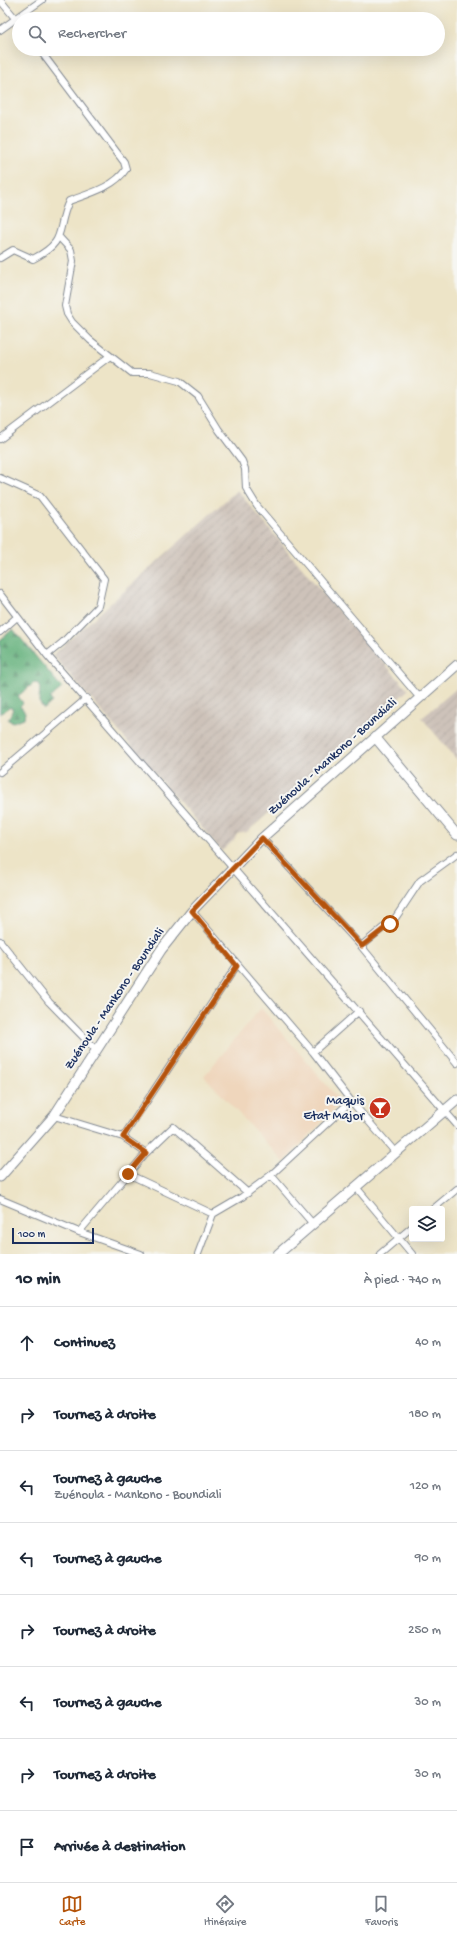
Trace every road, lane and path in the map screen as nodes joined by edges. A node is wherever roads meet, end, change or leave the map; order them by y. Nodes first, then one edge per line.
1 (0, 0) edge
2 (42, 0) edge
3 (28, 12) edge
4 (12, 14) edge
5 (12, 24) edge
6 (0, 30) edge
7 (44, 56) edge
8 (59, 237) junction
9 (0, 258) edge
10 (110, 356) junction
11 (0, 439) edge
12 (0, 478) edge
13 (0, 594) edge
14 (17, 618) junction
15 (0, 632) edge
16 (47, 655) junction
17 (457, 665) edge
18 (419, 697) junction
19 (87, 698) junction
20 (375, 737) junction
21 (0, 772) edge
22 (457, 835) edge
23 (262, 838) junction
24 (457, 854) edge
25 (233, 868) junction
26 (192, 911) junction
27 (0, 941) edge
28 (362, 946) junction
29 (237, 966) junction
30 (358, 1011) junction
31 (96, 1050) junction
32 (313, 1052) junction
33 (457, 1063) edge
34 (457, 1100) edge
35 (351, 1101) junction
36 (446, 1110) junction
37 (54, 1116) junction
38 (457, 1125) edge
39 (123, 1137) junction
40 (146, 1153) junction
41 (396, 1153) junction
42 (128, 1174) junction
43 (271, 1175) junction
44 (0, 1177) edge
45 (356, 1187) junction
46 (457, 1189) edge
47 (248, 1193) junction
48 (0, 1199) edge
49 (437, 1206) edge
50 (213, 1214) junction
51 (313, 1224) junction
52 (409, 1230) edge
53 (79, 1232) junction
54 (399, 1238) junction
55 (141, 1254) edge
56 (198, 1254) edge
57 (278, 1254) edge
58 (380, 1254) edge
59 (412, 1254) edge

1 - 4 street
2 - 3 street
5 - 6 street
7 - 8 street
8 - 9 street
8 - 10 street
10 - 11 street
10 - 18 street
12 - 16 street
13 - 14 street
14 - 15 street
14 - 16 street
16 - 19 street
17 - 18 main road, Zuénoula - Mankono - Boundiali
18 - 20 main road, Zuénoula - Mankono - Boundiali
19 - 21 street
19 - 25 street
20 - 22 main road
20 - 23 main road, Zuénoula - Mankono - Boundiali
23 - 25 main road, Zuénoula - Mankono - Boundiali
23 - 28 street
24 - 28 street
25 - 26 main road, Zuénoula - Mankono - Boundiali
25 - 30 street
26 - 29 street
26 - 31 main road, Zuénoula - Mankono - Boundiali
27 - 31 street
28 - 33 street
29 - 32 street
29 - 39 street
30 - 32 street
30 - 36 street
31 - 37 main road, Zuénoula - Mankono - Boundiali
32 - 35 street
34 - 36 main road
35 - 41 street
35 - 43 street
36 - 38 street
36 - 41 main road
37 - 39 street
37 - 44 main road, Zuénoula - Mankono - Boundiali
39 - 40 street
40 - 42 street
40 - 47 street
41 - 45 main road
42 - 50 street
42 - 53 street
43 - 47 street
43 - 51 street
45 - 51 main road
45 - 54 street
46 - 49 street
47 - 50 street
48 - 53 street
50 - 56 street
51 - 57 main road
52 - 54 street
53 - 55 street
54 - 58 street
54 - 59 street

